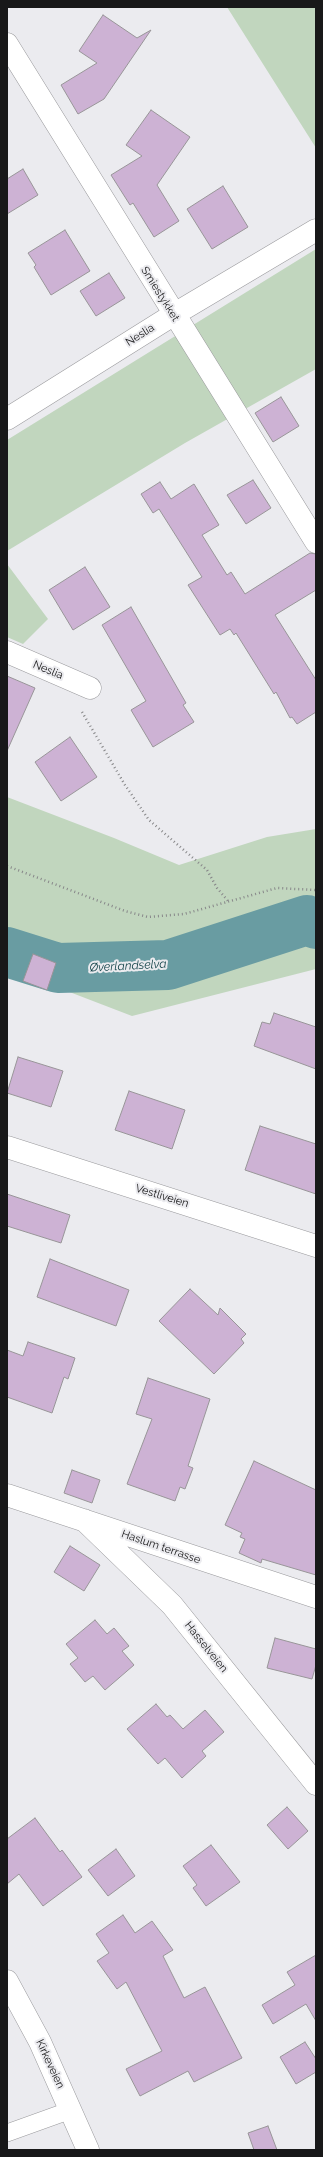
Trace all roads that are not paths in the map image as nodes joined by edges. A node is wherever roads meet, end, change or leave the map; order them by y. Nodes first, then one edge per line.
1 (7, 44) edge
2 (316, 230) edge
3 (173, 314) junction
4 (7, 419) edge
5 (316, 542) edge
6 (7, 652) edge
7 (90, 688) dead end
8 (7, 1148) edge
9 (316, 1246) edge
10 (7, 1496) edge
11 (84, 1520) junction
12 (316, 1597) edge
13 (316, 1784) edge
14 (7, 1981) edge
15 (71, 2110) junction
16 (7, 2133) edge
17 (88, 2150) edge

1 - 3 street, Smiestykket
2 - 3 street, Neslia
3 - 4 street, Neslia
3 - 5 street, Smiestykket
6 - 7 street, Neslia
8 - 9 street, Vestliveien
10 - 11 street, Haslum terrasse
11 - 12 street, Haslum terrasse
11 - 13 street, Hasselveien
14 - 15 street, Kirkeveien
15 - 16 lane
15 - 17 street, Kirkeveien

